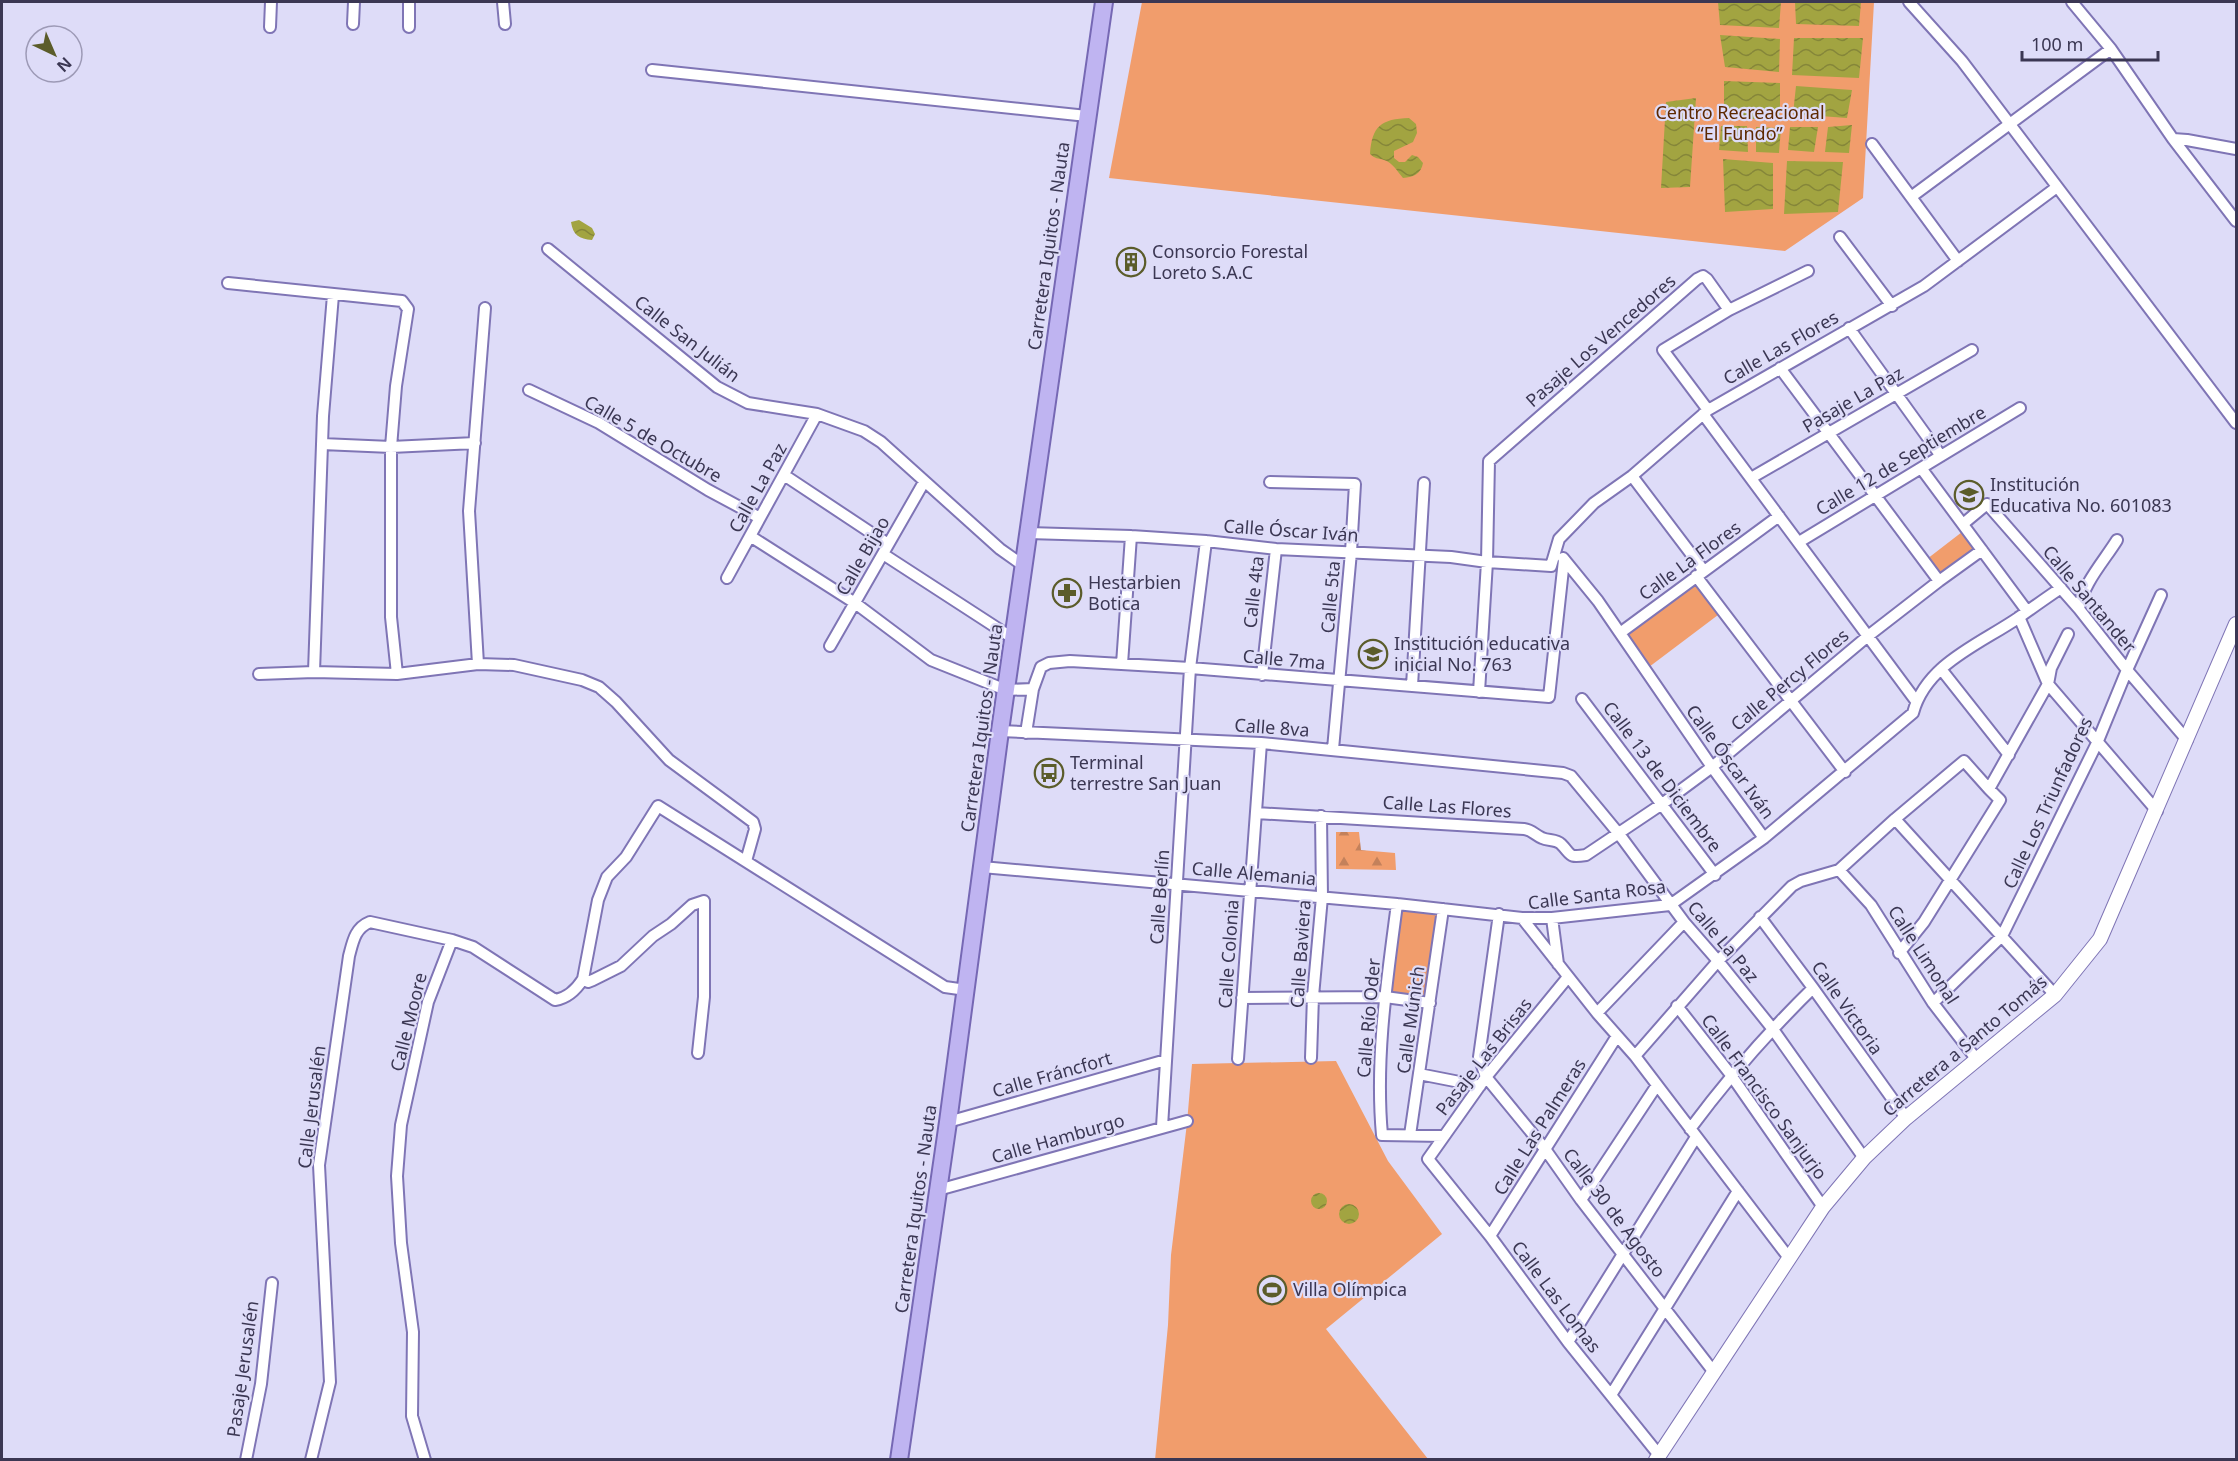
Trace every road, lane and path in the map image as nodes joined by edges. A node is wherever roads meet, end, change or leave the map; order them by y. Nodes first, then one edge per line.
1 (271, 2) edge
2 (354, 2) edge
3 (409, 2) edge
4 (503, 2) edge
5 (1104, 2) edge
6 (1909, 2) edge
7 (2072, 2) edge
8 (353, 24) dead end
9 (505, 24) dead end
10 (270, 27) dead end
11 (410, 27) dead end
12 (2110, 49) junction
13 (652, 70) dead end
14 (1087, 116) junction
15 (2010, 124) junction
16 (2173, 139) junction
17 (1872, 144) dead end
18 (2236, 149) edge
19 (2057, 188) junction
20 (1911, 197) junction
21 (2236, 221) edge
22 (1840, 237) dead end
23 (548, 249) dead end
24 (1958, 261) junction
25 (1808, 270) dead end
26 (228, 283) dead end
27 (333, 295) junction
28 (1892, 306) junction
29 (485, 308) dead end
30 (1729, 310) junction
31 (1849, 328) junction
32 (1972, 350) dead end
33 (1780, 368) junction
34 (529, 390) dead end
35 (1896, 394) junction
36 (2020, 408) dead end
37 (1706, 412) junction
38 (817, 414) junction
39 (2236, 423) edge
40 (1829, 433) junction
41 (475, 443) junction
42 (322, 444) junction
43 (390, 447) junction
44 (1941, 456) junction
45 (1921, 468) junction
46 (784, 475) junction
47 (1632, 476) junction
48 (1751, 478) junction
49 (924, 482) junction
50 (1270, 482) dead end
51 (1424, 483) dead end
52 (1875, 496) junction
53 (1779, 516) junction
54 (760, 518) junction
55 (1963, 524) junction
56 (1028, 533) junction
57 (750, 536) junction
58 (1131, 536) junction
59 (2117, 540) dead end
60 (1206, 541) junction
61 (1799, 542) junction
62 (1555, 548) junction
63 (886, 549) junction
64 (1276, 549) junction
65 (1982, 550) junction
66 (1351, 552) junction
67 (1421, 556) junction
68 (1564, 560) junction
69 (1487, 562) junction
70 (1024, 566) junction
71 (1551, 566) joint
72 (1700, 573) junction
73 (727, 578) dead end
74 (1939, 580) junction
75 (2061, 588) junction
76 (2161, 595) dead end
77 (855, 603) junction
78 (2079, 609) junction
79 (2023, 614) junction
80 (2236, 624) edge
81 (1620, 633) junction
82 (2068, 634) dead end
83 (1868, 636) junction
84 (1014, 639) junction
85 (830, 646) dead end
86 (478, 664) junction
87 (1122, 664) junction
88 (1190, 668) junction
89 (1941, 669) junction
90 (2127, 670) junction
91 (314, 672) junction
92 (259, 674) dead end
93 (397, 674) junction
94 (1262, 675) junction
95 (1340, 681) junction
96 (2048, 684) junction
97 (1412, 686) junction
98 (1032, 689) junction
99 (1006, 690) junction
100 (1479, 692) junction
101 (1582, 699) dead end
102 (1791, 700) junction
103 (1916, 701) junction
104 (1000, 731) junction
105 (1026, 733) junction
106 (1186, 740) junction
107 (2187, 740) junction
108 (1261, 743) junction
109 (2097, 743) junction
110 (1333, 749) junction
111 (2009, 755) junction
112 (1712, 767) junction
113 (1541, 771) joint
114 (1845, 772) junction
115 (1989, 789) junction
116 (1662, 804) junction
117 (2157, 811) junction
118 (1256, 813) junction
119 (1321, 816) junction
120 (1895, 819) junction
121 (1619, 834) junction
122 (1764, 838) junction
123 (746, 861) junction
124 (982, 867) junction
125 (1839, 870) junction
126 (1715, 875) junction
127 (1951, 879) junction
128 (1177, 884) junction
129 (1250, 890) junction
130 (1322, 897) junction
131 (1397, 904) junction
132 (1670, 905) junction
133 (1443, 909) junction
134 (1499, 914) junction
135 (1760, 917) junction
136 (1522, 918) junction
137 (1552, 918) junction
138 (1684, 922) junction
139 (2002, 936) junction
140 (452, 940) junction
141 (1899, 953) junction
142 (1718, 961) junction
143 (1558, 964) junction
144 (1568, 977) junction
145 (583, 980) junction
146 (1813, 988) junction
147 (966, 990) junction
148 (2055, 995) junction
149 (1313, 996) junction
150 (1242, 998) junction
151 (1385, 998) junction
152 (1430, 1003) junction
153 (1933, 1004) junction
154 (1677, 1006) junction
155 (1597, 1013) junction
156 (1772, 1028) junction
157 (1617, 1036) junction
158 (698, 1053) dead end
159 (1635, 1056) junction
160 (1311, 1058) dead end
161 (1238, 1059) dead end
162 (1166, 1060) junction
163 (1977, 1060) junction
164 (1419, 1074) junction
165 (1731, 1075) junction
166 (1483, 1081) junction
167 (1657, 1085) junction
168 (1906, 1118) junction
169 (1187, 1121) dead end
170 (948, 1122) junction
171 (1162, 1127) junction
172 (1693, 1133) junction
173 (1410, 1135) junction
174 (1444, 1136) junction
175 (1545, 1149) junction
176 (1864, 1158) junction
177 (1428, 1159) joint
178 (938, 1190) junction
179 (1738, 1191) junction
180 (1581, 1200) junction
181 (1823, 1207) junction
182 (1490, 1236) junction
183 (1622, 1253) junction
184 (1789, 1258) junction
185 (272, 1283) dead end
186 (1665, 1308) junction
187 (1568, 1342) junction
188 (1713, 1371) junction
189 (1611, 1395) junction
190 (1658, 1457) edge
191 (246, 1460) edge
192 (311, 1460) edge
193 (425, 1460) edge
194 (899, 1460) edge

1 - 10 street
2 - 8 street
3 - 11 street
4 - 9 street
5 - 14 main road, Carretera Iquitos - Nauta
6 - 15 street
7 - 12 street
12 - 15 street
12 - 16 street
13 - 14 street
14 - 56 main road, Carretera Iquitos - Nauta
15 - 19 street
15 - 20 street
16 - 18 street
16 - 21 street
17 - 20 street
19 - 24 street, Calle Las Flores
19 - 39 street
20 - 24 street
22 - 28 street
23 - 38 street, Calle San Julián
24 - 28 street, Calle Las Flores
25 - 30 street
26 - 27 street
27 - 42 street
27 - 43 street
28 - 31 street, Calle Las Flores
29 - 41 street
30 - 37 street
30 - 69 street, Pasaje Los Vencedores
31 - 33 street, Calle Las Flores
31 - 35 street
32 - 35 street, Pasaje La Paz
33 - 37 street, Calle Las Flores
33 - 40 street
34 - 54 street, Calle 5 de Octubre
35 - 40 street, Pasaje La Paz
35 - 44 street
36 - 44 street, Calle 12 de Septiembre
37 - 47 street, Calle Las Flores
37 - 48 street
38 - 46 street, Calle La Paz
38 - 49 street, Calle San Julián
40 - 48 street, Pasaje La Paz
40 - 52 street
41 - 43 street
41 - 86 street
42 - 43 street
42 - 91 street
43 - 93 street
44 - 45 street, Calle 12 de Septiembre
45 - 52 street, Calle 12 de Septiembre
45 - 55 street
46 - 54 street, Calle La Paz
46 - 63 street
47 - 62 street, Calle Las Flores
47 - 72 street
48 - 53 street
49 - 63 street, Calle Bijao
49 - 70 street, Calle San Julián
50 - 66 street, Calle 5ta
51 - 67 street
52 - 61 street, Calle 12 de Septiembre
52 - 74 street
53 - 61 street
53 - 72 street, Calle La Flores
54 - 57 street, Calle La Paz
55 - 65 street
55 - 75 street, Calle Santander
56 - 58 street, Calle Óscar Iván
56 - 70 main road, Carretera Iquitos - Nauta
57 - 73 street, Calle La Paz
57 - 77 street
58 - 60 street, Calle Óscar Iván
58 - 87 street
59 - 78 street
60 - 64 street, Calle Óscar Iván
60 - 88 street, Calle Berlín
61 - 83 street
62 - 68 street, Calle Óscar Iván
62 - 71 street, Calle Las Flores
63 - 77 street, Calle Bijao
63 - 84 street
64 - 66 street, Calle Óscar Iván
64 - 94 street, Calle 4ta
65 - 74 street, Calle Percy Flores
65 - 79 street
66 - 67 street, Calle Óscar Iván
66 - 95 street, Calle 5ta
67 - 69 street, Calle Óscar Iván
67 - 97 street
68 - 81 street, Calle Óscar Iván
68 - 100 street, Calle 7ma
69 - 71 street, Calle Óscar Iván
69 - 100 street
70 - 84 main road, Carretera Iquitos - Nauta
72 - 81 street, Calle La Flores
72 - 102 street
74 - 83 street, Calle Percy Flores
75 - 78 street, Calle Santander
75 - 79 street, Calle Santa Rosa
76 - 90 street, Calle Los Triunfadores
77 - 85 street, Calle Bijao
77 - 99 street
78 - 90 street, Calle Santander
79 - 89 street, Calle Santa Rosa
79 - 96 street
80 - 107 street, Carretera a Santo Tomás
81 - 112 street, Calle Óscar Iván
82 - 96 street
83 - 102 street, Calle Percy Flores
83 - 103 street
84 - 99 main road, Carretera Iquitos - Nauta
86 - 93 street
86 - 123 street
87 - 88 street, Calle 7ma
87 - 98 street, Calle 7ma
88 - 94 street, Calle 7ma
88 - 106 street, Calle Berlín
89 - 103 street, Calle Santa Rosa
89 - 111 street
90 - 107 street, Calle Santander
90 - 109 street, Calle Los Triunfadores
91 - 92 street
91 - 93 street
94 - 95 street, Calle 7ma
95 - 97 street, Calle 7ma
95 - 110 street, Calle 5ta
96 - 109 street
96 - 111 street
97 - 100 street, Calle 7ma
98 - 99 street
98 - 105 street, Calle 7ma
99 - 104 main road, Carretera Iquitos - Nauta
101 - 116 street, Calle 13 de Diciembre
102 - 112 street, Calle Percy Flores
102 - 114 street
103 - 114 street, Calle Santa Rosa
104 - 105 street, Calle 8va
104 - 124 main road, Carretera Iquitos - Nauta
105 - 106 street, Calle 8va
106 - 108 street, Calle 8va
106 - 128 street, Calle Berlín
107 - 117 street, Carretera a Santo Tomás
108 - 110 street, Calle 8va
108 - 118 street, Calle Colonia
109 - 117 street
109 - 139 street, Calle Los Triunfadores
110 - 113 street, Calle 8va
111 - 115 street
112 - 116 street, Calle Percy Flores
112 - 122 street, Calle Óscar Iván
113 - 121 street, Calle La Paz
114 - 122 street, Calle Santa Rosa
115 - 120 street
115 - 127 street
116 - 121 street, Calle Percy Flores
116 - 126 street, Calle 13 de Diciembre
117 - 148 street, Carretera a Santo Tomás
118 - 119 street, Calle Las Flores
118 - 129 street, Calle Colonia
119 - 121 street, Calle Las Flores
119 - 130 street, Calle Baviera
120 - 125 street
120 - 127 street
121 - 132 street, Calle La Paz
122 - 126 street, Calle Santa Rosa
123 - 145 street
123 - 147 street
124 - 128 street, Calle Alemania
124 - 147 main road, Carretera Iquitos - Nauta
125 - 135 street
125 - 141 street, Calle Limonal
126 - 132 street, Calle Santa Rosa
127 - 139 street
127 - 141 street
128 - 129 street, Calle Alemania
128 - 162 street, Calle Berlín
129 - 130 street, Calle Alemania
129 - 150 street, Calle Colonia
130 - 131 street, Calle Alemania
130 - 149 street, Calle Baviera
131 - 133 street, Calle Alemania
131 - 151 street, Calle Río Oder
132 - 137 street, Calle Santa Rosa
132 - 138 street, Calle La Paz
133 - 134 street, Calle Alemania
133 - 152 street, Calle Múnich
134 - 136 street, Calle Alemania
134 - 166 street
135 - 142 street
135 - 146 street, Calle Victoria
136 - 137 street, Calle Santa Rosa
136 - 143 street, Calle Santa Rosa
137 - 143 street
138 - 142 street, Calle La Paz
138 - 155 street
139 - 148 street
139 - 153 street, Calle Los Triunfadores
140 - 145 street
140 - 192 street, Calle Jerusalén
140 - 193 street, Calle Moore
141 - 153 street, Calle Limonal
142 - 154 street
142 - 156 street, Calle La Paz
143 - 144 street, Calle Santa Rosa
144 - 155 street, Calle Santa Rosa
144 - 166 street, Pasaje Las Brisas
145 - 158 street
146 - 156 street
146 - 168 street, Calle Victoria
147 - 170 main road, Carretera Iquitos - Nauta
148 - 163 street, Carretera a Santo Tomás
149 - 150 street
149 - 151 street
149 - 160 street, Calle Baviera
150 - 161 street, Calle Colonia
151 - 152 street
151 - 173 street, Calle Río Oder
152 - 164 street, Calle Múnich
153 - 163 street, Calle Limonal
154 - 159 street
154 - 165 street, Calle Francisco Sanjurjo
155 - 157 street, Calle Santa Rosa
156 - 165 street
156 - 176 street, Calle La Paz
157 - 159 street, Calle Santa Rosa
157 - 175 street, Calle Las Palmeras
159 - 167 street, Calle Santa Rosa
162 - 170 street, Calle Fráncfort
162 - 171 street, Calle Berlín
163 - 168 street, Carretera a Santo Tomás
164 - 166 street
164 - 173 street, Calle Múnich
165 - 172 street
165 - 181 street, Calle Francisco Sanjurjo
166 - 174 street, Pasaje Las Brisas
166 - 175 street, Calle 30 de Agosto
167 - 172 street, Calle Santa Rosa
167 - 180 street
168 - 176 street, Carretera a Santo Tomás
169 - 171 street, Calle Hamburgo
170 - 178 main road, Carretera Iquitos - Nauta
171 - 178 street, Calle Hamburgo
172 - 179 street, Calle Santa Rosa
172 - 183 street
173 - 174 street
174 - 177 street, Pasaje Las Brisas
175 - 180 street, Calle 30 de Agosto
175 - 182 street, Calle Las Palmeras
176 - 181 street, Carretera a Santo Tomás
177 - 182 street, Calle Las Lomas
178 - 194 main road, Carretera Iquitos - Nauta
179 - 184 street, Calle Santa Rosa
179 - 186 street
180 - 183 street, Calle 30 de Agosto
181 - 184 street, Carretera a Santo Tomás
182 - 187 street, Calle Las Lomas
183 - 186 street, Calle 30 de Agosto
183 - 187 street
184 - 188 street, Carretera a Santo Tomás
185 - 191 street, Pasaje Jerusalén
186 - 188 street, Calle 30 de Agosto
186 - 189 street
187 - 189 street, Calle Las Lomas
188 - 190 street, Carretera a Santo Tomás
189 - 190 street, Calle Las Lomas

